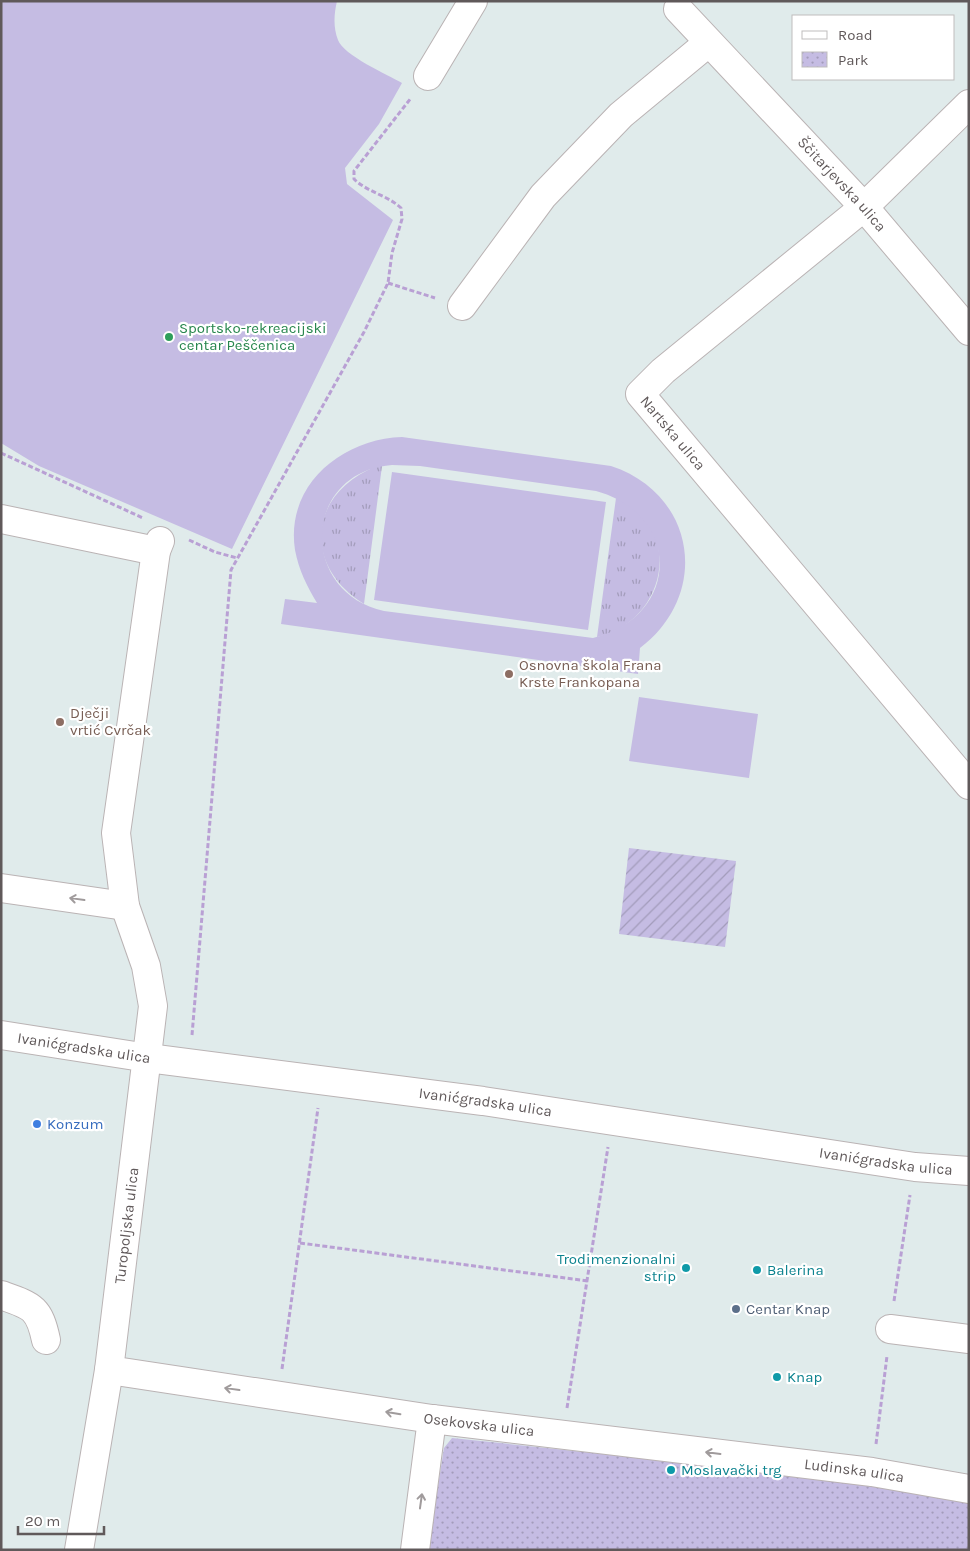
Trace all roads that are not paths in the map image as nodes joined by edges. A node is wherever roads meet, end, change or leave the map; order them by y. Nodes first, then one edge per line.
1 (473, 1) edge
2 (678, 9) dead end
3 (708, 43) junction
4 (428, 76) road end
5 (969, 104) edge
6 (864, 207) junction
7 (462, 306) road end
8 (969, 331) edge
9 (1, 519) edge
10 (969, 785) edge
11 (1, 888) edge
12 (125, 906) junction
13 (1, 1035) edge
14 (148, 1058) junction
15 (969, 1172) edge
16 (1, 1294) edge
17 (890, 1329) dead end
18 (969, 1339) edge
19 (46, 1340) dead end
20 (109, 1370) junction
21 (432, 1419) junction
22 (562, 1436) joint
23 (969, 1489) edge
24 (79, 1550) edge
25 (415, 1550) edge

1 - 4 street
2 - 3 street, Ščitarjevska ulica
3 - 6 street, Ščitarjevska ulica
3 - 7 street
5 - 6 street, Nartska ulica
6 - 8 street, Ščitarjevska ulica
6 - 10 street, Nartska ulica
9 - 12 street, Turopoljska ulica
12 -> 11 street
12 - 14 street, Turopoljska ulica
13 - 14 street, Ivanićgradska ulica
14 - 15 street, Ivanićgradska ulica
14 - 20 street, Turopoljska ulica
16 - 19 street
17 - 18 street
21 -> 20 street, Osekovska ulica
20 - 24 street, Turopoljska ulica
21 - 22 street, Osekovska ulica
25 -> 21 street
23 -> 22 street, Ludinska ulica

